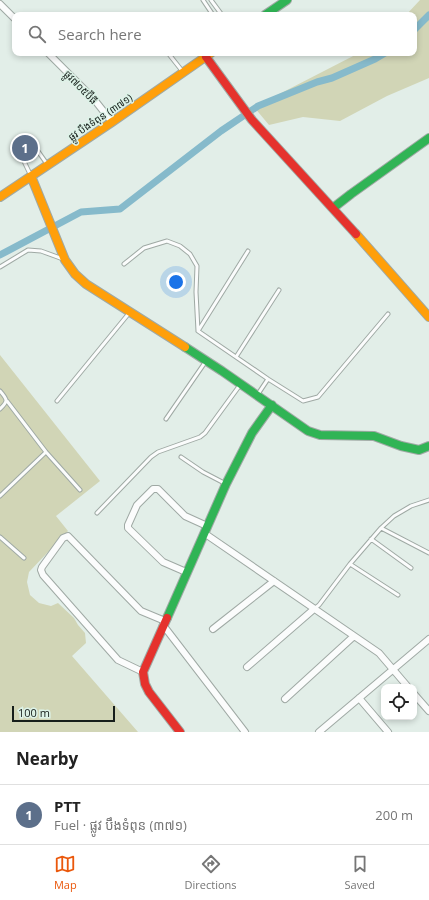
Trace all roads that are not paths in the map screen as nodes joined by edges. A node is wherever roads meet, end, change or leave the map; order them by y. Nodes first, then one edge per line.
1 (203, 0) edge
2 (211, 0) edge
3 (287, 0) edge
4 (0, 4) edge
5 (5, 9) junction
6 (211, 12) edge
7 (220, 12) edge
8 (269, 12) edge
9 (0, 14) edge
10 (12, 16) edge
11 (51, 56) edge
12 (170, 56) edge
13 (207, 56) edge
14 (209, 56) edge
15 (183, 72) junction
16 (112, 122) junction
17 (429, 138) edge
18 (48, 165) junction
19 (31, 176) junction
20 (0, 197) edge
21 (333, 208) junction
22 (248, 251) dead end
23 (65, 260) junction
24 (124, 264) dead end
25 (0, 267) edge
26 (279, 290) dead end
27 (130, 312) junction
28 (388, 314) dead end
29 (429, 317) edge
30 (198, 331) junction
31 (236, 357) junction
32 (206, 361) junction
33 (268, 379) junction
34 (241, 384) junction
35 (0, 391) edge
36 (258, 396) junction
37 (6, 401) junction
38 (57, 401) dead end
39 (272, 405) junction
40 (0, 410) edge
41 (166, 419) dead end
42 (429, 446) edge
43 (46, 452) junction
44 (181, 457) dead end
45 (226, 484) junction
46 (80, 490) dead end
47 (0, 496) edge
48 (429, 500) edge
49 (97, 513) dead end
50 (381, 528) junction
51 (205, 530) junction
52 (0, 537) edge
53 (371, 539) junction
54 (429, 553) edge
55 (24, 558) dead end
56 (350, 564) junction
57 (411, 568) dead end
58 (186, 572) junction
59 (274, 581) junction
60 (398, 595) dead end
61 (314, 609) junction
62 (164, 623) junction
63 (213, 629) dead end
64 (354, 636) junction
65 (429, 639) edge
66 (247, 667) dead end
67 (393, 669) junction
68 (143, 672) junction
69 (406, 684) edge
70 (417, 697) edge
71 (359, 698) junction
72 (285, 699) dead end
73 (429, 711) edge
74 (180, 732) edge
75 (245, 732) edge
76 (319, 732) edge
77 (388, 732) edge

1 - 6 lane
2 - 7 lane
3 - 8 street
4 - 5 street
5 - 9 street
5 - 10 street
11 - 16 street, ផ្លូវ៧០៥ប៊ីធី
12 - 15 lane
13 - 15 street, ផ្លូវ បឹងទំពុន (៣៧១)
14 - 21 street
15 - 16 street, ផ្លូវ បឹងទំពុន (៣៧១)
16 - 18 street, ផ្លូវ បឹងទំពុន (៣៧១)
17 - 21 street
18 - 19 street, ផ្លូវ បឹងទំពុន (៣៧១)
18 - 19 lane
19 - 20 street, ផ្លូវ បឹងទំពុន (៣៧១)
19 - 23 street
21 - 29 street
22 - 30 lane
23 - 25 lane
23 - 27 street
24 - 30 lane
26 - 31 lane
27 - 32 street
27 - 38 lane
28 - 33 lane
30 - 31 lane
31 - 33 lane
32 - 34 street
32 - 41 lane
33 - 36 lane
34 - 36 street
34 - 49 lane
35 - 37 lane
36 - 39 street
37 - 40 lane
37 - 43 lane
39 - 42 street
39 - 45 street
43 - 46 lane
43 - 47 lane
44 - 45 lane
45 - 51 street
48 - 50 lane
50 - 53 lane
50 - 54 lane
51 - 58 street
51 - 58 street
51 - 59 street
52 - 55 lane
53 - 56 lane
53 - 57 lane
56 - 60 lane
56 - 61 lane
58 - 62 street
59 - 61 street
59 - 63 street
61 - 64 street
61 - 66 street
62 - 68 street
62 - 68 street
62 - 75 street
64 - 67 street
64 - 72 street
65 - 67 street
67 - 69 street
67 - 71 street
68 - 74 street
70 - 73 street
71 - 76 street
71 - 77 street

